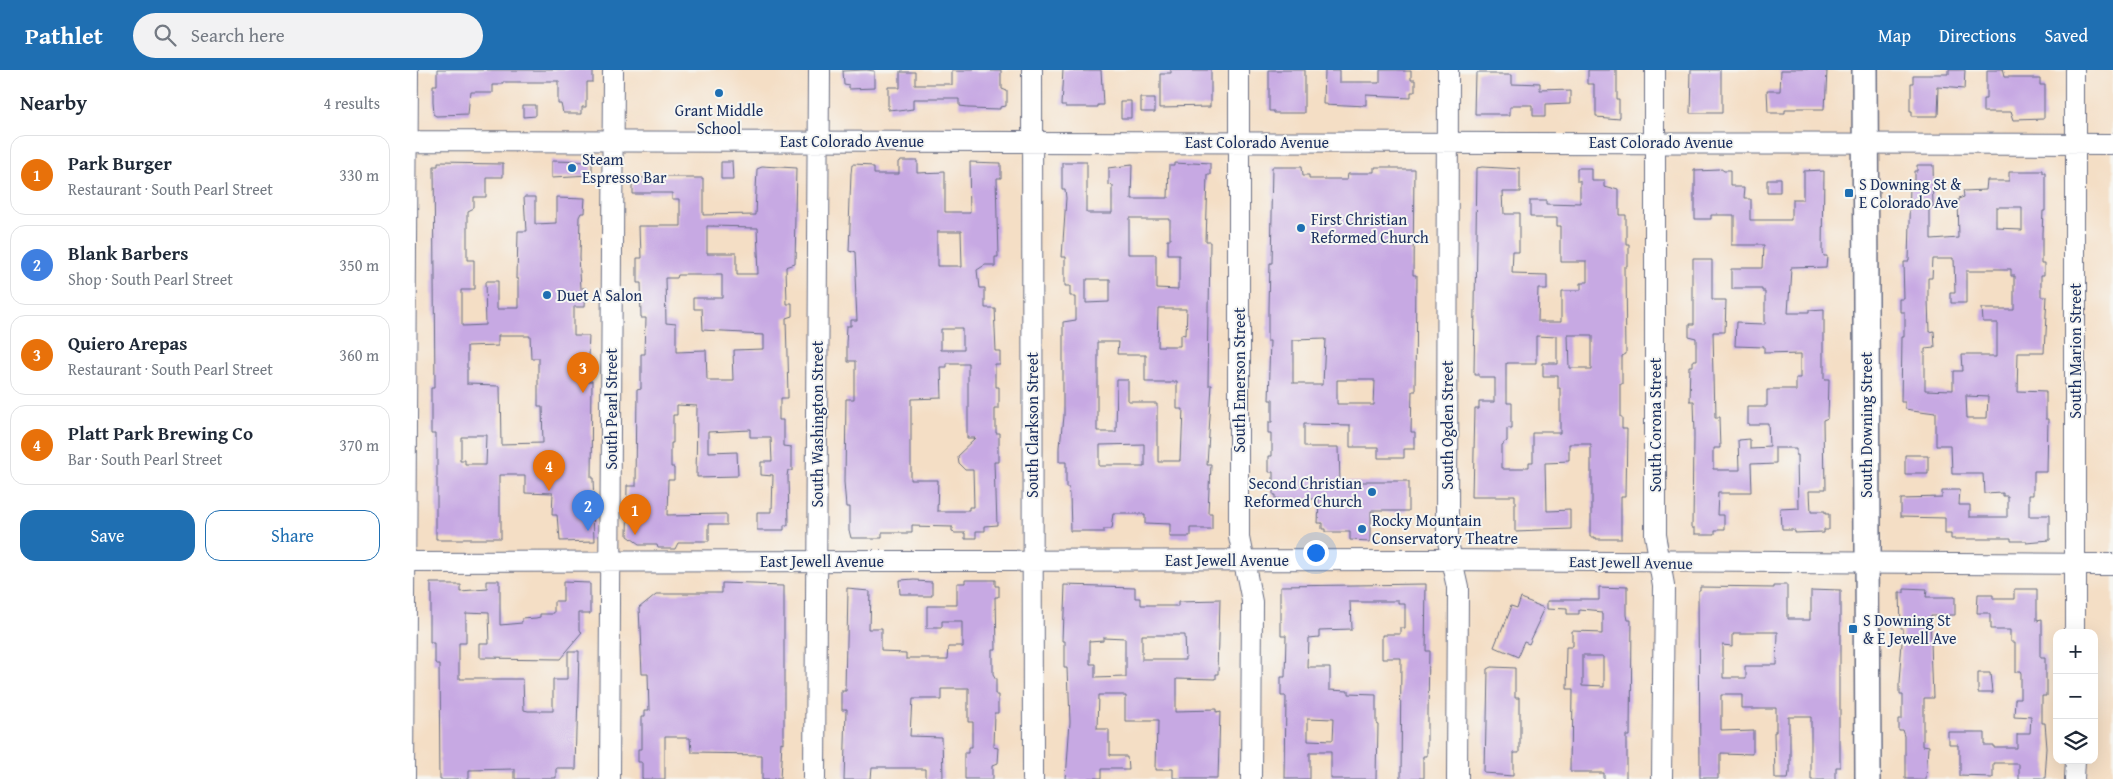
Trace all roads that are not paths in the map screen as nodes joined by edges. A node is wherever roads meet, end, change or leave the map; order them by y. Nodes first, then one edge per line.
1 (408, 70) edge
2 (613, 70) edge
3 (819, 70) edge
4 (1032, 70) edge
5 (1239, 70) edge
6 (1448, 70) edge
7 (1655, 70) edge
8 (1865, 70) edge
9 (2075, 70) edge
10 (612, 140) junction
11 (404, 141) edge
12 (819, 141) junction
13 (1032, 141) junction
14 (1239, 142) junction
15 (1447, 142) junction
16 (1655, 142) junction
17 (1865, 143) junction
18 (2075, 144) junction
19 (2113, 144) edge
20 (1243, 560) junction
21 (1452, 560) junction
22 (816, 561) junction
23 (1032, 561) junction
24 (403, 562) edge
25 (610, 562) junction
26 (1660, 562) junction
27 (1867, 564) junction
28 (2075, 564) junction
29 (2113, 564) edge
30 (2075, 629) edge
31 (2074, 764) edge
32 (404, 779) edge
33 (609, 779) edge
34 (814, 779) edge
35 (1032, 779) edge
36 (1251, 779) edge
37 (1457, 779) edge
38 (1662, 779) edge
39 (1868, 779) edge
40 (2074, 779) edge

1 - 11 street
2 - 10 street, South Pearl Street
3 - 12 street, South Washington Street
4 - 13 street, South Clarkson Street
5 - 14 street, South Emerson Street
6 - 15 street, South Ogden Street
7 - 16 street, South Corona Street
8 - 17 main road, South Downing Street
9 - 18 street, South Marion Street
10 - 11 street, East Colorado Avenue
10 - 12 street, East Colorado Avenue
10 - 25 street, South Pearl Street
11 - 24 street
12 - 13 street, East Colorado Avenue
12 - 22 street, South Washington Street
13 - 14 street, East Colorado Avenue
13 - 23 street, South Clarkson Street
14 - 15 street, East Colorado Avenue
14 - 20 street, South Emerson Street
15 - 16 street, East Colorado Avenue
15 - 21 street, South Ogden Street
16 - 17 street, East Colorado Avenue
16 - 26 street, South Corona Street
17 - 18 street, East Colorado Avenue
17 - 27 main road, South Downing Street
18 - 19 street, East Colorado Avenue
18 - 28 street, South Marion Street
20 - 21 street, East Jewell Avenue
20 - 23 street, East Jewell Avenue
20 - 36 street, South Emerson Street
21 - 26 street, East Jewell Avenue
21 - 37 street, South Ogden Street
22 - 23 street, East Jewell Avenue
22 - 25 street, East Jewell Avenue
22 - 34 street, South Washington Street
23 - 35 street, South Clarkson Street
24 - 25 street, East Jewell Avenue
24 - 32 street
25 - 33 street, South Pearl Street
26 - 27 street, East Jewell Avenue
26 - 38 street, South Corona Street
27 - 28 street, East Jewell Avenue
27 - 39 main road, South Downing Street
28 - 29 street, East Jewell Avenue
28 - 30 street, South Marion Street
31 - 40 street

